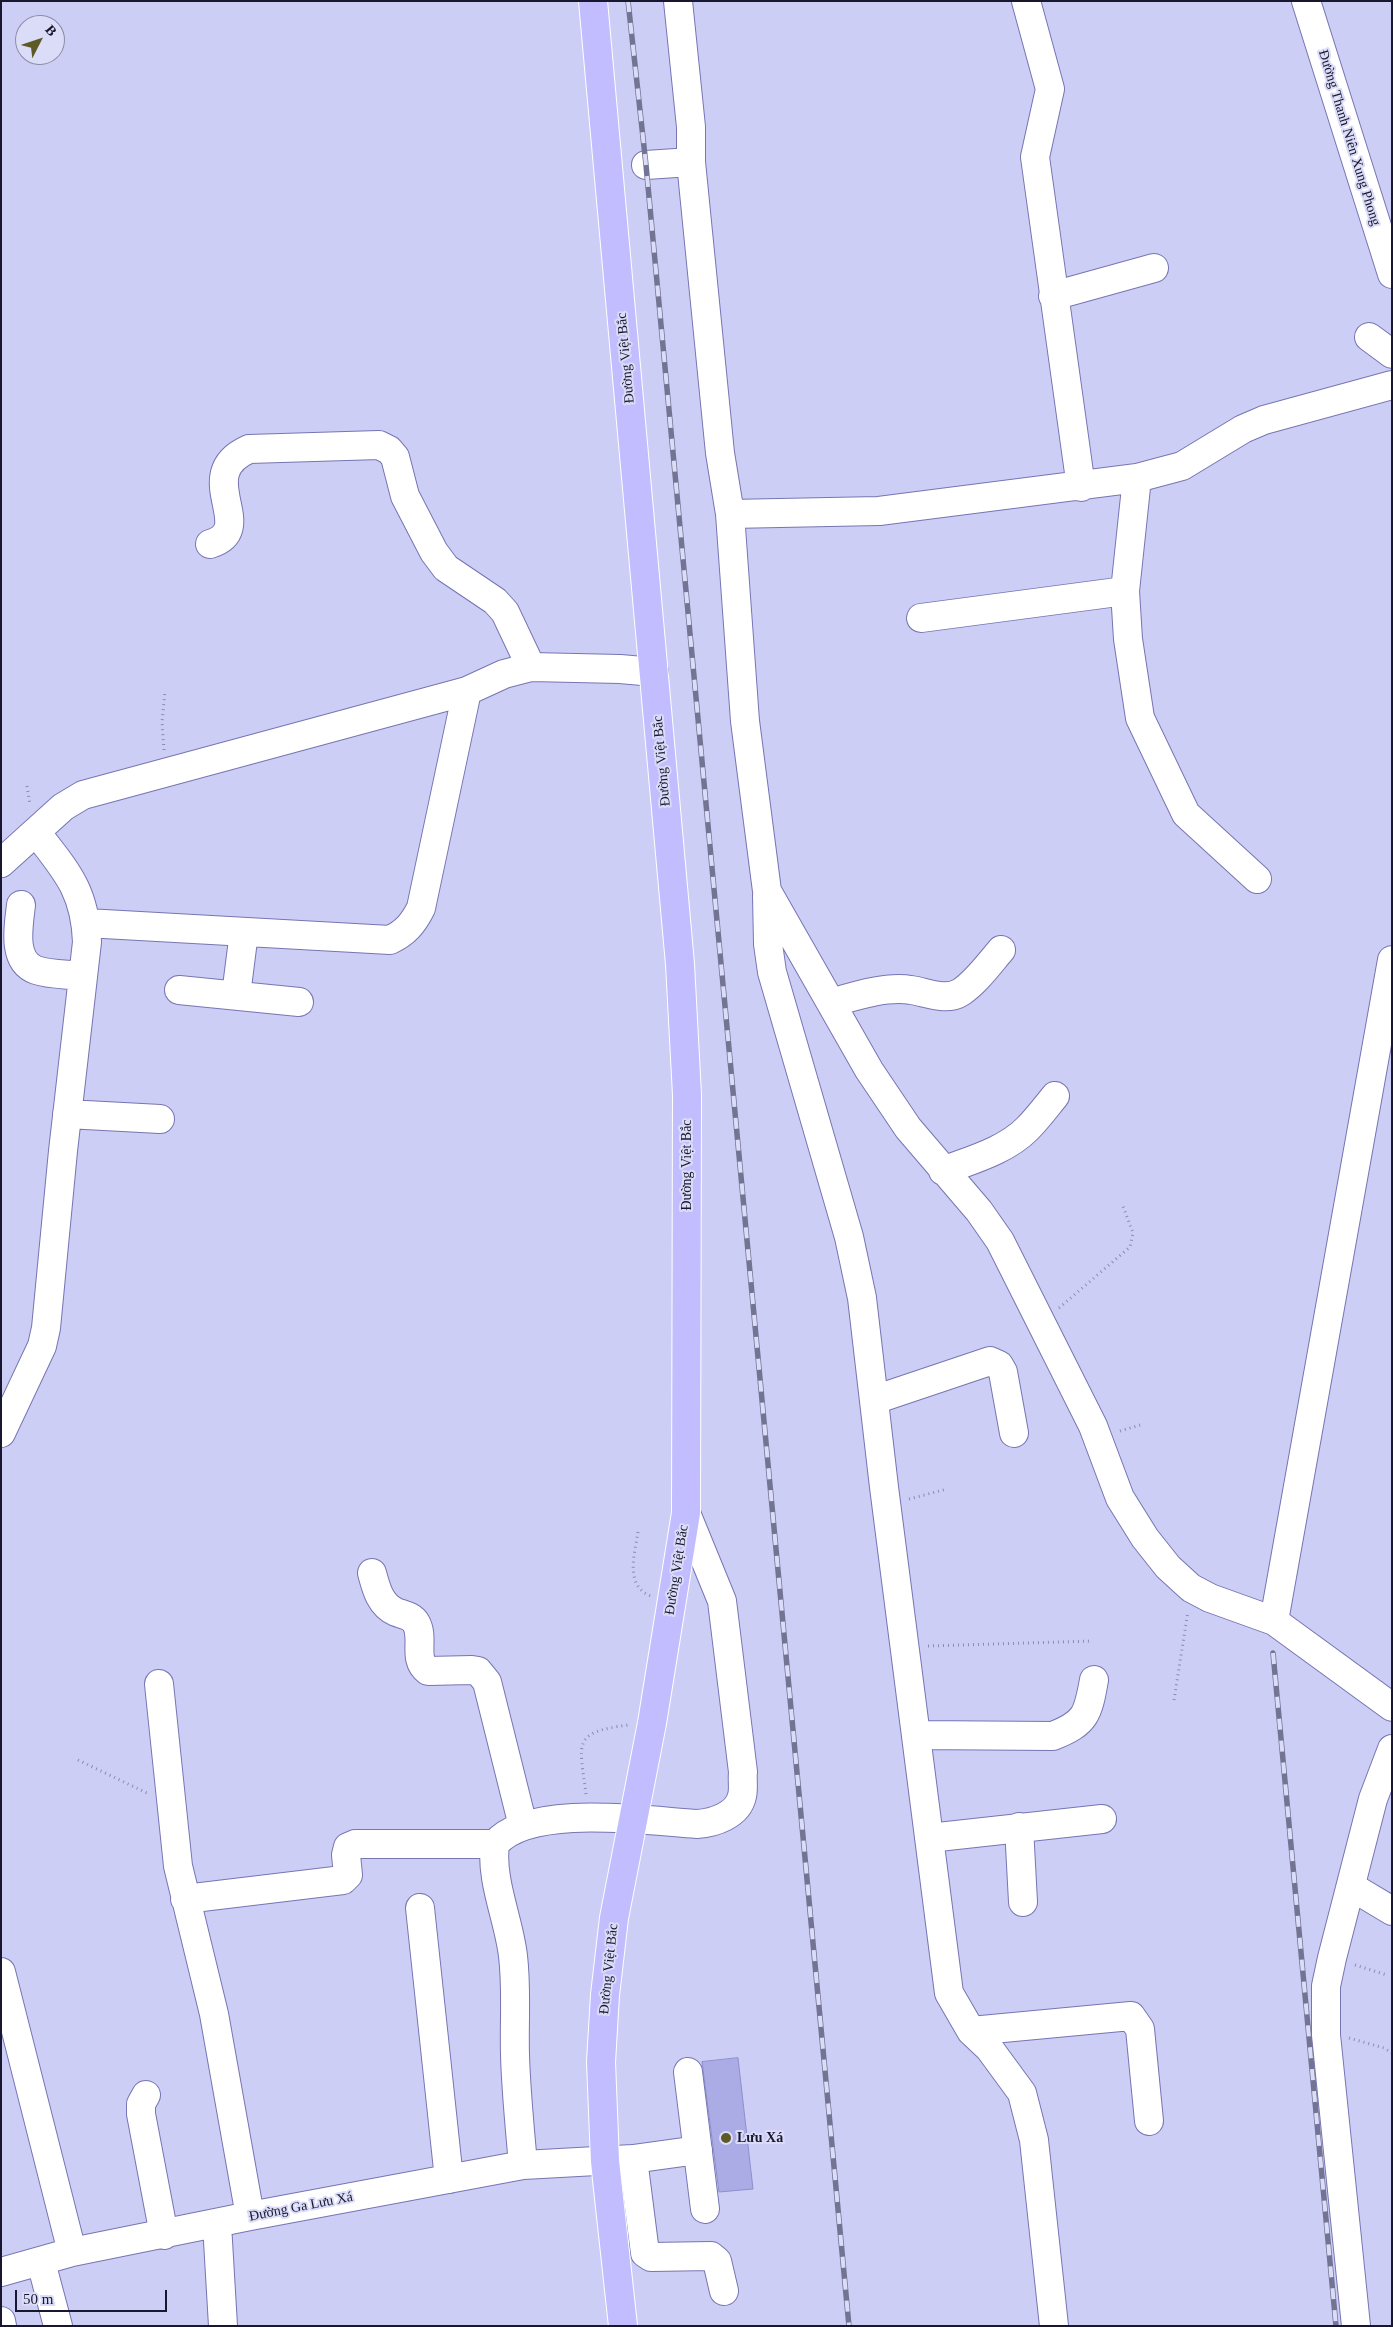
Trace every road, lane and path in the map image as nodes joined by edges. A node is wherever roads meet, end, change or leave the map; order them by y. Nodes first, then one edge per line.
1 (593, 1) edge
2 (678, 1) edge
3 (1026, 1) edge
4 (1306, 1) edge
5 (691, 162) junction
6 (646, 165) dead end
7 (1154, 268) dead end
8 (1392, 274) edge
9 (1053, 296) junction
10 (1368, 337) dead end
11 (1392, 354) edge
12 (1392, 385) edge
13 (1137, 478) junction
14 (1081, 486) junction
15 (730, 514) junction
16 (210, 544) dead end
17 (1125, 591) junction
18 (921, 618) dead end
19 (531, 667) junction
20 (654, 672) junction
21 (165, 691) dead end
22 (466, 691) junction
23 (170, 771) junction
24 (36, 832) junction
25 (1, 863) edge
26 (1257, 879) dead end
27 (767, 891) junction
28 (21, 905) dead end
29 (86, 924) junction
30 (244, 932) junction
31 (1001, 950) dead end
32 (1392, 960) edge
33 (83, 976) junction
34 (179, 990) dead end
35 (1389, 994) edge
36 (236, 995) junction
37 (299, 1002) dead end
38 (831, 1003) junction
39 (1055, 1096) dead end
40 (67, 1114) junction
41 (160, 1119) dead end
42 (943, 1171) junction
43 (1123, 1206) dead end
44 (1041, 1323) junction
45 (874, 1400) junction
46 (1, 1433) edge
47 (1014, 1433) dead end
48 (946, 1490) dead end
49 (886, 1504) junction
50 (686, 1513) junction
51 (372, 1573) dead end
52 (1191, 1588) junction
53 (1274, 1621) junction
54 (1092, 1641) dead end
55 (905, 1646) junction
56 (1094, 1680) dead end
57 (159, 1684) dead end
58 (1174, 1700) dead end
59 (1392, 1707) edge
60 (652, 1723) junction
61 (917, 1735) junction
62 (1392, 1749) edge
63 (78, 1760) dead end
64 (171, 1797) junction
65 (588, 1818) junction
66 (1102, 1819) dead end
67 (632, 1821) junction
68 (523, 1826) junction
69 (1019, 1827) junction
70 (929, 1838) junction
71 (495, 1844) junction
72 (1352, 1887) junction
73 (185, 1899) junction
74 (1022, 1902) dead end
75 (420, 1908) dead end
76 (1392, 1911) edge
77 (1332, 1958) junction
78 (1, 1972) edge
79 (1387, 1975) dead end
80 (971, 2031) junction
81 (1326, 2035) junction
82 (1392, 2053) edge
83 (688, 2072) dead end
84 (146, 2095) dead end
85 (1149, 2121) dead end
86 (698, 2150) junction
87 (633, 2159) junction
88 (605, 2161) junction
89 (522, 2166) junction
90 (449, 2178) junction
91 (705, 2209) dead end
92 (250, 2216) junction
93 (217, 2224) junction
94 (164, 2235) junction
95 (72, 2252) junction
96 (41, 2262) junction
97 (1, 2272) edge
98 (724, 2291) dead end
99 (1, 2321) edge
100 (2, 2326) edge
101 (58, 2326) edge
102 (222, 2326) edge
103 (623, 2326) edge
104 (1054, 2326) edge
105 (1356, 2326) edge

1 - 20 main road, Đường Việt Bắc
2 - 5 street
3 - 9 street
4 - 8 street, Đường Thanh Niên Xung Phong
5 - 6 street
5 - 15 street
7 - 9 street
9 - 14 street
10 - 11 street
12 - 13 street
13 - 14 street
13 - 17 street
14 - 15 street
15 - 27 street
16 - 19 street
17 - 18 street
17 - 26 street
19 - 20 street
19 - 22 street
20 - 50 main road, Đường Việt Bắc
21 - 23 path
22 - 23 street
22 - 30 street
23 - 24 street
24 - 25 street
24 - 29 street
27 - 38 street
27 - 45 street
28 - 33 street
29 - 30 street
29 - 33 street
30 - 36 street
31 - 38 street
32 - 35 street
33 - 40 street
34 - 36 street
35 - 53 street
36 - 37 street
38 - 42 street
39 - 42 street
40 - 41 street
40 - 46 street
42 - 44 street
43 - 44 path
44 - 52 street
45 - 47 street
45 - 49 street
48 - 49 path
49 - 55 street
50 - 60 main road, Đường Việt Bắc
50 - 67 street
51 - 68 street
52 - 53 street
52 - 58 path
53 - 59 street
54 - 55 path
55 - 61 street
56 - 61 street
57 - 64 street
60 - 65 path
60 - 67 main road, Đường Việt Bắc
61 - 70 street
62 - 72 street
63 - 64 path
64 - 73 street
65 - 67 street
65 - 68 street
66 - 69 street
67 - 88 main road, Đường Việt Bắc
68 - 71 street
69 - 70 street
69 - 74 street
70 - 80 street
71 - 73 street
71 - 89 street
72 - 76 street
72 - 77 street
73 - 92 street
75 - 90 street
77 - 79 path
77 - 81 street
78 - 95 street
80 - 85 street
80 - 104 street
81 - 82 path
81 - 105 street
83 - 86 street
84 - 94 street
86 - 87 street, Đường Ga Lưu Xá
86 - 91 street
87 - 88 street, Đường Ga Lưu Xá
87 - 98 street
88 - 89 street, Đường Ga Lưu Xá
88 - 103 main road, Đường Việt Bắc
89 - 90 street, Đường Ga Lưu Xá
90 - 92 street, Đường Ga Lưu Xá
92 - 93 street, Đường Ga Lưu Xá
93 - 94 street, Đường Ga Lưu Xá
93 - 102 street
94 - 95 street, Đường Ga Lưu Xá
95 - 96 street, Đường Ga Lưu Xá
96 - 97 street, Đường Ga Lưu Xá
96 - 101 street
99 - 100 street

